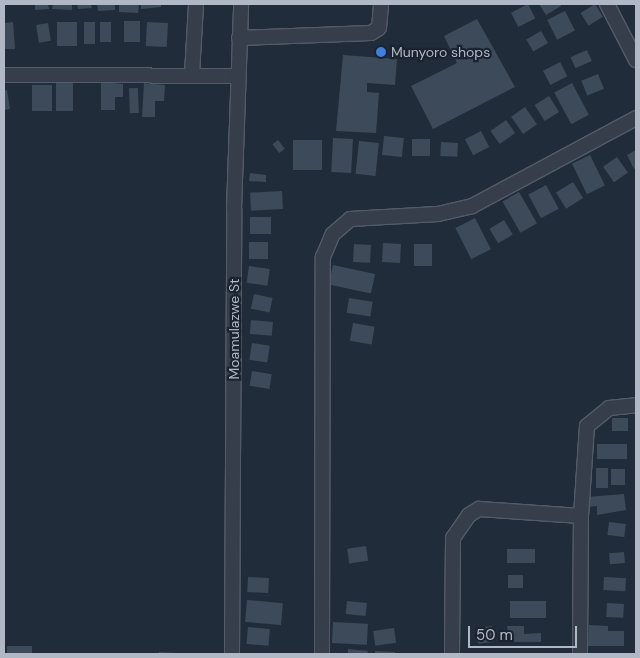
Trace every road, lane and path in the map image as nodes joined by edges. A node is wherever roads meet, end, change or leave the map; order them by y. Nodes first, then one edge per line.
1 (196, 4) edge
2 (241, 4) edge
3 (381, 4) edge
4 (607, 4) edge
5 (239, 38) junction
6 (636, 60) edge
7 (192, 74) junction
8 (4, 75) edge
9 (238, 76) junction
10 (636, 118) edge
11 (636, 405) edge
12 (581, 516) junction
13 (232, 654) edge
14 (322, 654) edge
15 (452, 654) edge
16 (580, 654) edge

1 - 7 street
2 - 5 street, Moamulazwe St
3 - 5 street
4 - 6 street
5 - 9 street, Moamulazwe St
7 - 8 street
7 - 9 street
9 - 13 street, Moamulazwe St
10 - 14 street
11 - 12 street
12 - 15 street
12 - 16 street

